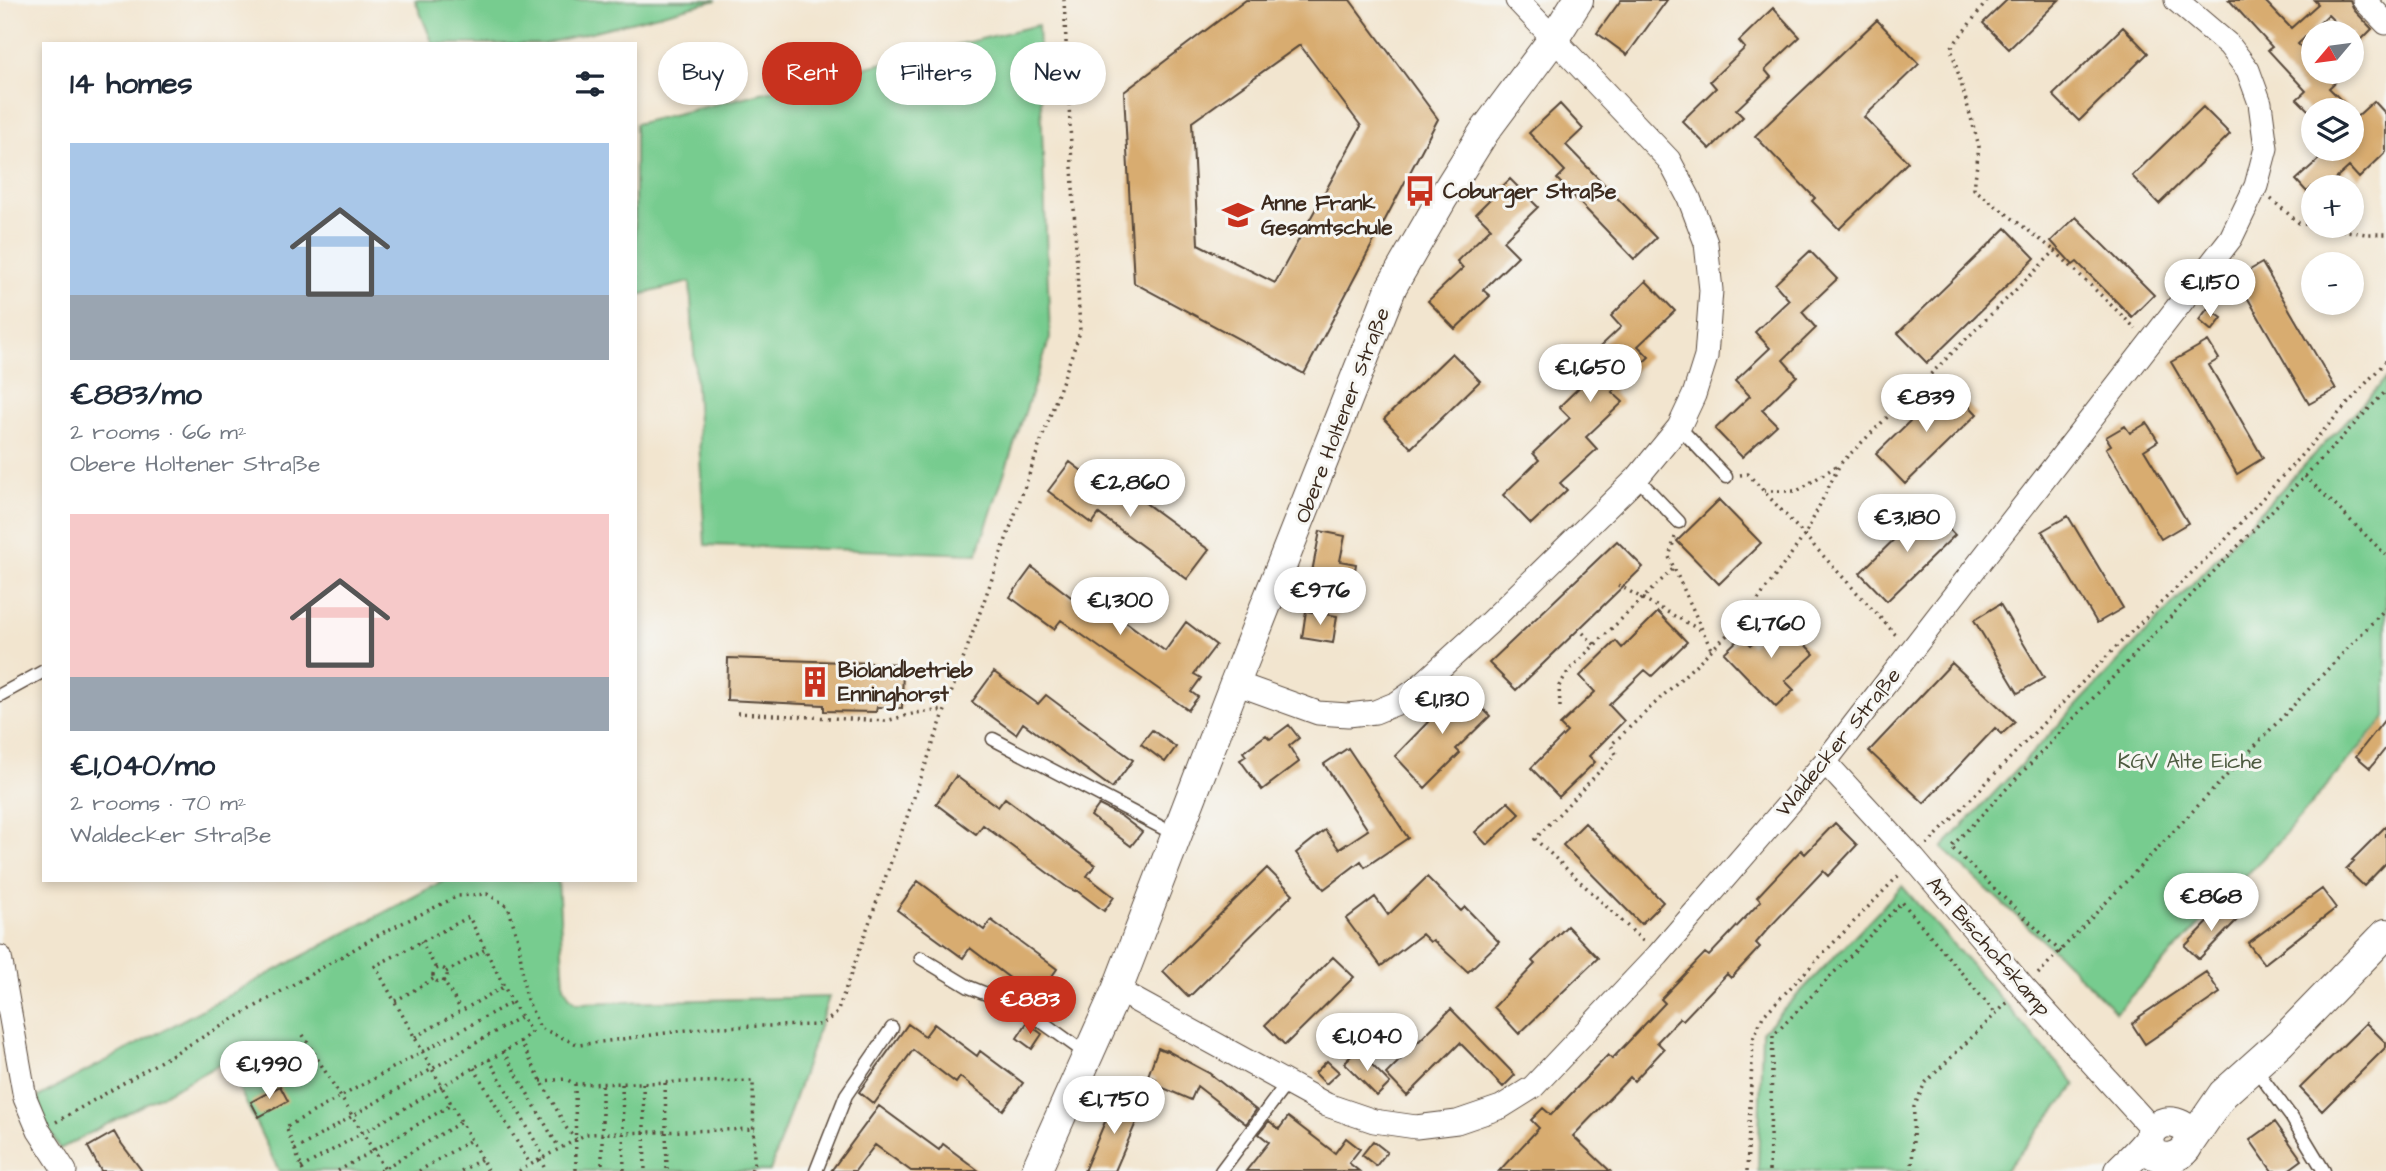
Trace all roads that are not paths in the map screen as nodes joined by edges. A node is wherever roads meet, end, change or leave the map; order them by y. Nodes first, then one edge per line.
1 (1517, 0) edge
2 (1578, 0) edge
3 (2176, 0) edge
4 (2364, 0) edge
5 (2386, 23) edge
6 (1554, 38) junction
7 (1679, 428) junction
8 (1726, 477) road end
9 (1637, 478) junction
10 (1679, 522) road end
11 (42, 672) edge
12 (1235, 683) junction
13 (0, 695) edge
14 (993, 739) dead end
15 (1825, 762) junction
16 (1176, 835) junction
17 (2386, 934) edge
18 (0, 957) edge
19 (922, 958) dead end
20 (1117, 990) junction
21 (892, 1028) dead end
22 (1088, 1055) junction
23 (2254, 1066) junction
24 (1287, 1083) junction
25 (2170, 1149) edge
26 (65, 1171) edge
27 (816, 1171) edge
28 (1036, 1171) edge
29 (1221, 1171) edge
30 (2119, 1171) edge
31 (2324, 1171) edge

1 - 6 street
2 - 6 street, Obere Holtener Straße
3 - 15 street, Waldecker Straße
4 - 5 street
6 - 7 street
6 - 12 street, Obere Holtener Straße
7 - 8 lane
7 - 9 street
9 - 10 lane
9 - 12 street
11 - 13 lane
12 - 16 street, Obere Holtener Straße
14 - 16 lane
15 - 24 street, Waldecker Straße
15 - 25 street, Am Bischofskamp
16 - 20 street, Obere Holtener Straße
17 - 23 street
18 - 26 street
19 - 22 lane
20 - 22 street, Obere Holtener Straße
20 - 24 street, Waldecker Straße
21 - 27 lane
22 - 28 street, Obere Holtener Straße
23 - 25 street
23 - 31 lane
24 - 29 lane
25 - 30 street

